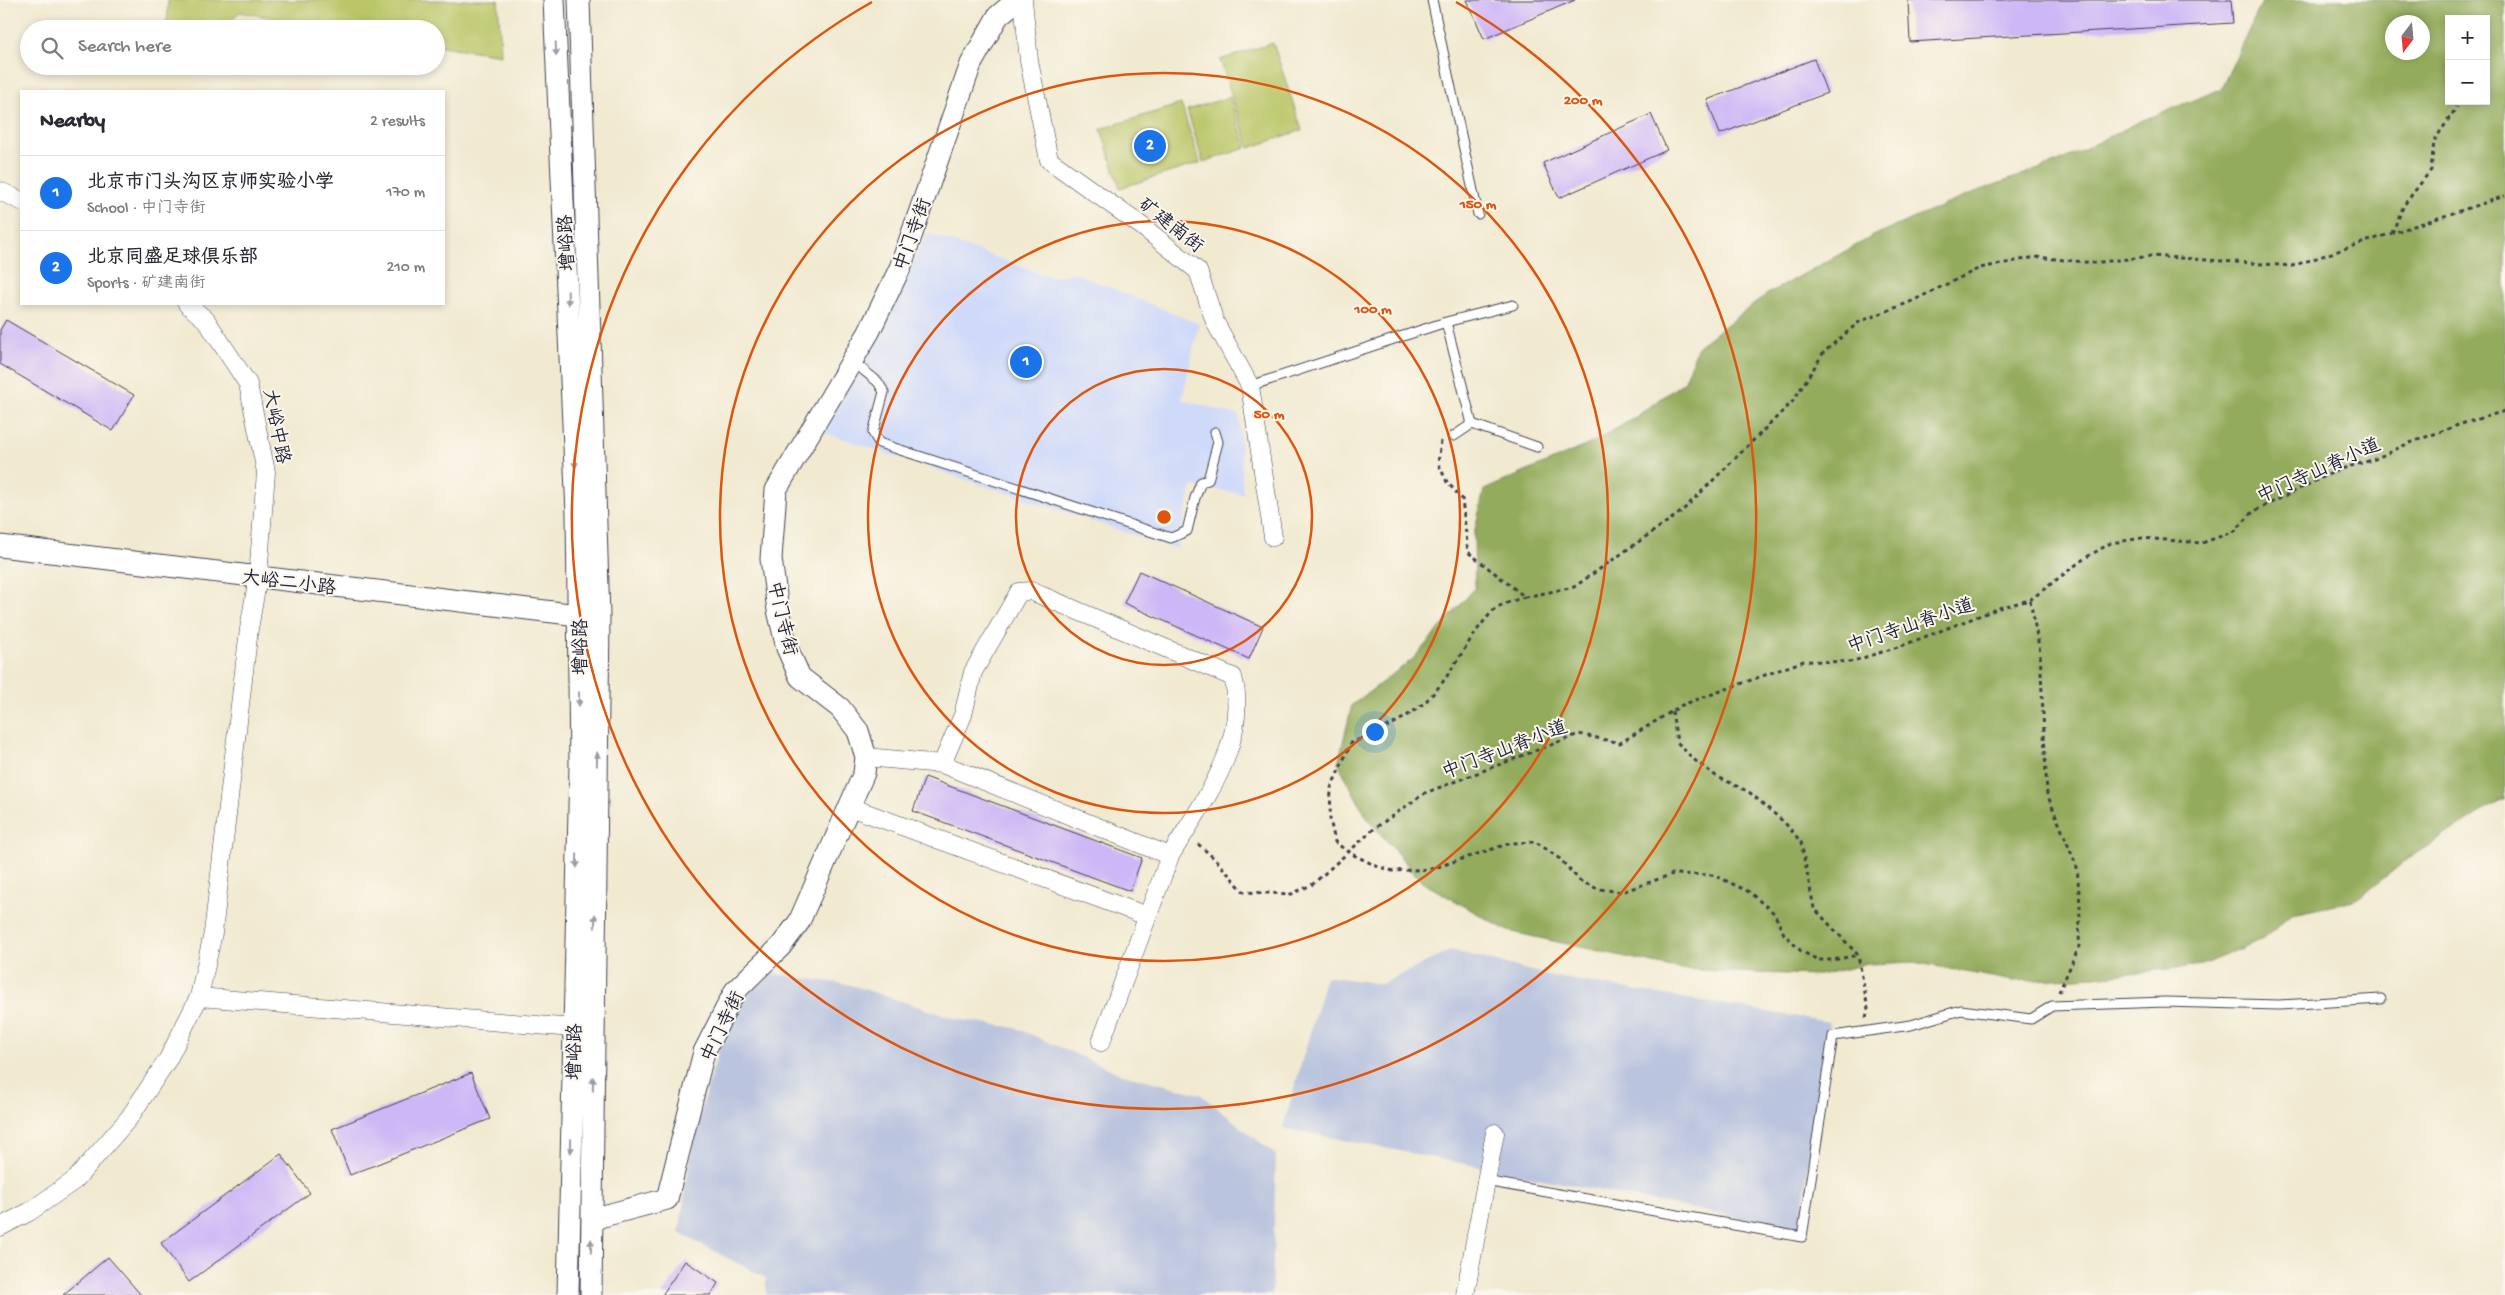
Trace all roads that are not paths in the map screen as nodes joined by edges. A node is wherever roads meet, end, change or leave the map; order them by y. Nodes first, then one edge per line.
1 (554, 0) edge
2 (579, 0) edge
3 (1017, 0) edge
4 (1023, 0) edge
5 (1432, 0) edge
6 (0, 191) edge
7 (20, 201) edge
8 (1478, 214) dead end
9 (189, 305) edge
10 (1514, 305) dead end
11 (1446, 322) junction
12 (852, 361) junction
13 (1250, 386) junction
14 (1472, 424) junction
15 (1215, 432) dead end
16 (1454, 436) road end
17 (1537, 447) dead end
18 (1273, 537) dead end
19 (0, 546) edge
20 (258, 577) junction
21 (578, 615) junction
22 (866, 757) junction
23 (942, 764) junction
24 (850, 807) junction
25 (1170, 856) junction
26 (1147, 916) junction
27 (200, 997) junction
28 (2381, 999) dead end
29 (573, 1028) junction
30 (1101, 1042) dead end
31 (1495, 1133) dead end
32 (1485, 1181) junction
33 (592, 1218) junction
34 (0, 1227) edge
35 (568, 1295) edge
36 (591, 1295) edge
37 (1465, 1295) edge

1 -> 21 street, 增峪路
33 -> 2 street, 增峪路
3 - 12 street, 中门寺街
4 - 13 street, 矿建南街
5 - 8 lane
6 - 7 street
9 - 20 street, 大峪中路
10 - 11 lane
11 - 13 lane
11 - 14 lane
12 - 15 lane
12 - 22 street, 中门寺街
13 - 18 street, 矿建南街
14 - 16 lane
14 - 17 lane
19 - 20 street, 大峪二小路
20 - 21 street, 大峪二小路
20 - 27 street, 大峪中路
21 -> 29 street, 增峪路
22 - 23 street
22 - 24 street, 中门寺街
23 - 25 street
23 - 25 street
24 - 26 street
24 - 33 street, 中门寺街
25 - 26 street
26 - 30 street
27 - 29 street
27 - 34 street, 大峪中路
28 - 32 lane
29 -> 35 street, 增峪路
31 - 32 street
32 - 37 street
36 -> 33 street, 增峪路

